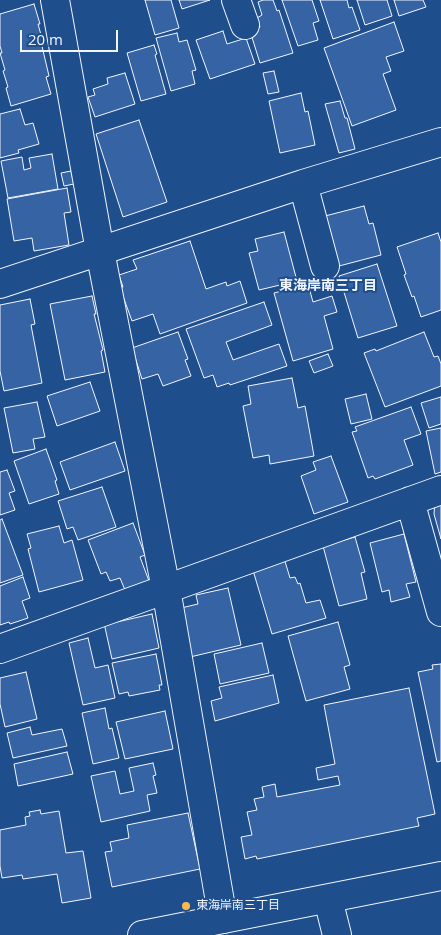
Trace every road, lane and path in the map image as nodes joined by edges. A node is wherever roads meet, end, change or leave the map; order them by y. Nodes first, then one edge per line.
1 (55, 0) edge
2 (236, 0) edge
3 (245, 26) dead end
4 (441, 142) edge
5 (304, 184) junction
6 (100, 251) junction
7 (325, 266) dead end
8 (0, 284) edge
9 (441, 490) edge
10 (410, 501) junction
11 (166, 589) junction
12 (441, 612) edge
13 (0, 649) edge
14 (441, 876) edge
15 (328, 899) junction
16 (223, 919) junction
17 (142, 935) edge
18 (336, 935) edge

1 - 6 street
2 - 3 street
4 - 5 street
5 - 6 street
5 - 7 street
6 - 8 street
6 - 11 street
9 - 10 street
10 - 11 street
10 - 12 street
11 - 13 street
11 - 16 street
14 - 15 street
15 - 16 street
15 - 18 street
16 - 17 street

